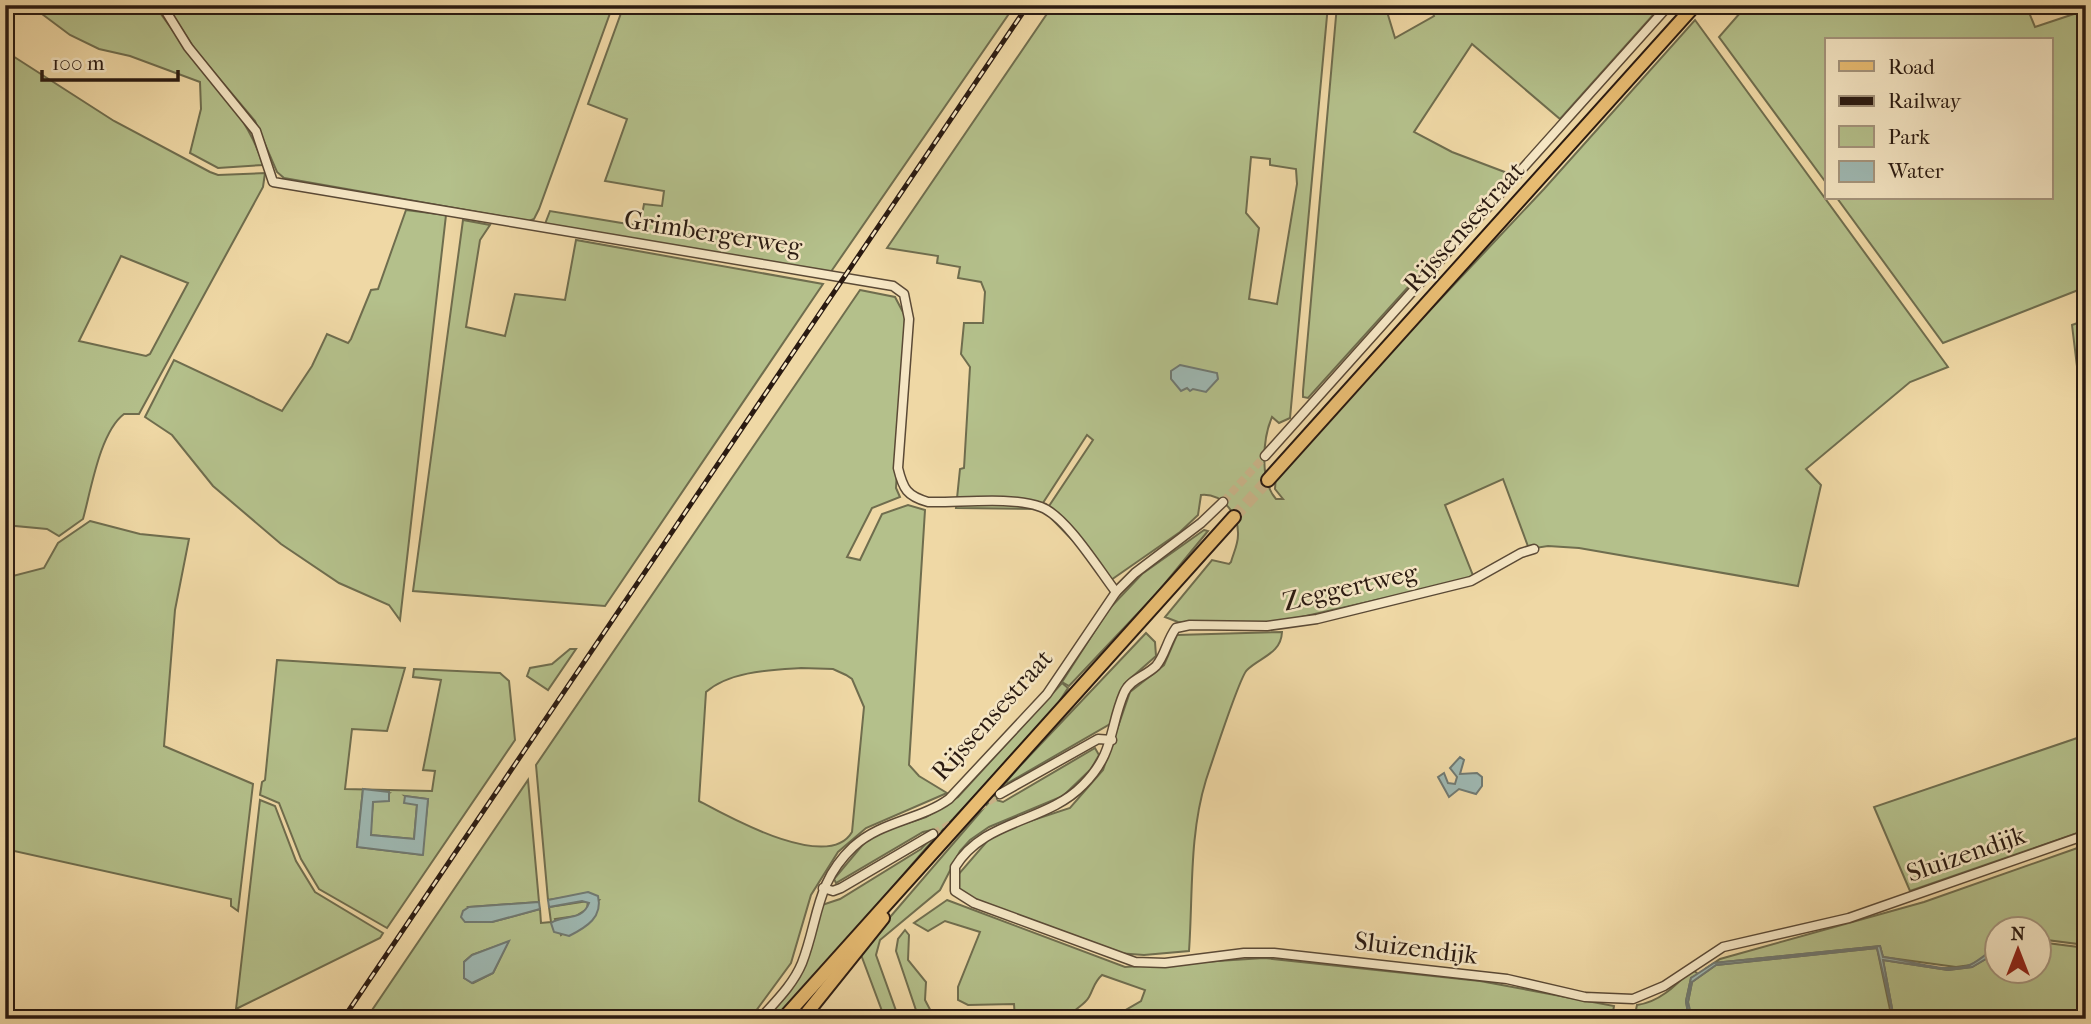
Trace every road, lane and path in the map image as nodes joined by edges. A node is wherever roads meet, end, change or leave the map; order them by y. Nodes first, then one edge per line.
1 (162, 5) edge
2 (1669, 5) edge
3 (1695, 5) edge
4 (1265, 456) tunnel mouth
5 (1268, 480) tunnel mouth
6 (1223, 502) tunnel mouth
7 (1234, 517) tunnel mouth
8 (1534, 549) dead end
9 (1116, 592) junction
10 (1112, 740) junction
11 (1000, 794) tunnel mouth
12 (933, 834) tunnel mouth
13 (2086, 835) edge
14 (904, 887) junction
15 (823, 888) junction
16 (760, 1019) edge
17 (783, 1019) edge
18 (803, 1019) edge

1 - 9 street, Grimbergerweg
2 - 4 street, Rijssensestraat
3 - 5 main road, Rijssensestraat
6 - 9 street, Rijssensestraat
7 - 14 main road, Rijssensestraat
8 - 10 street, Zeggertweg
9 - 15 street, Rijssensestraat
10 - 11 street
10 - 13 street, Sluizendijk
12 - 15 street
14 - 17 main road, Rijssensestraat
14 - 18 main road, Rijssensestraat
15 - 16 street, Rijssensestraat

